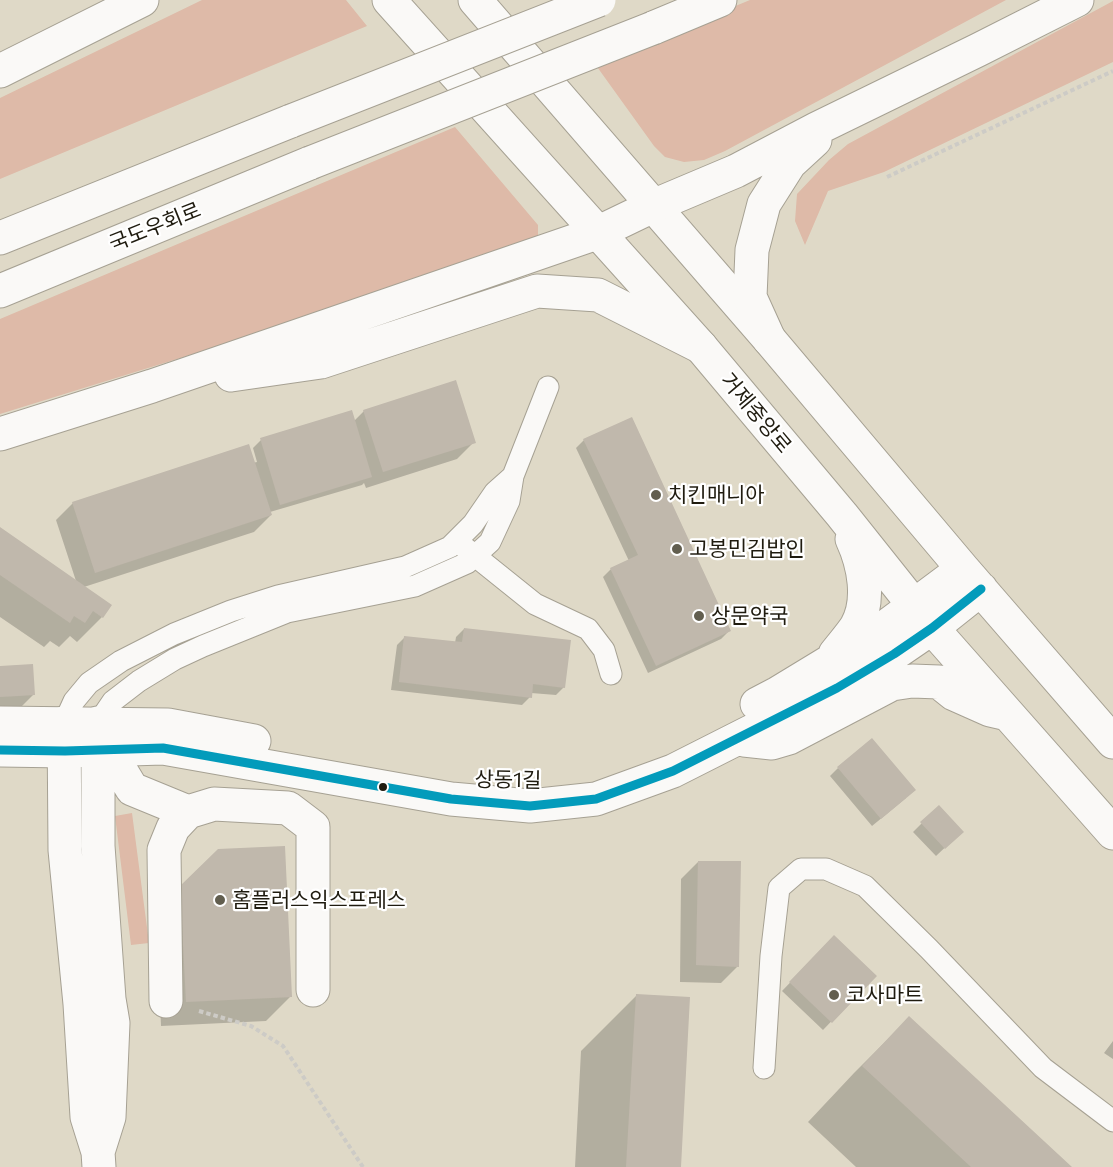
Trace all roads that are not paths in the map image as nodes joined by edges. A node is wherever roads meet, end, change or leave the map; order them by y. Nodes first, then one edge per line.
1 (142, 0) edge
2 (389, 0) edge
3 (475, 0) edge
4 (599, 0) edge
5 (720, 0) edge
6 (1077, 0) edge
7 (0, 71) edge
8 (838, 118) junction
9 (653, 206) junction
10 (597, 233) junction
11 (0, 238) edge
12 (0, 291) edge
13 (769, 339) junction
14 (701, 347) junction
15 (152, 386) junction
16 (548, 387) dead end
17 (0, 434) edge
18 (513, 476) junction
19 (842, 515) junction
20 (456, 541) junction
21 (475, 556) junction
22 (972, 579) junction
23 (923, 617) junction
24 (827, 664) junction
25 (610, 674) dead end
26 (1008, 715) junction
27 (0, 723) edge
28 (65, 737) junction
29 (736, 739) junction
30 (102, 740) junction
31 (1113, 742) edge
32 (0, 750) edge
33 (188, 812) junction
34 (1113, 833) edge
35 (313, 990) dead end
36 (166, 1001) road end
37 (764, 1068) dead end
38 (1113, 1121) edge
39 (98, 1160) edge

1 - 7 main road
2 - 10 main road, 거제중앙로
3 - 9 main road
4 - 11 main road, bridge
5 - 12 main road, 국도우회로, bridge
6 - 8 main road
8 - 9 main road
8 - 13 main road
9 - 10 main road
9 - 13 main road
10 - 14 main road, 거제중앙로
10 - 15 main road
13 - 22 main road
14 - 15 main road
14 - 19 main road, 거제중앙로
15 - 17 main road
16 - 18 lane
18 - 20 lane
18 - 21 lane
19 - 23 main road, 거제중앙로
19 - 24 main road
20 - 21 lane
20 - 28 lane
21 - 25 lane
21 - 30 lane
22 - 23 main road, 상동1길
22 - 31 main road
23 - 24 main road, 상동1길
23 - 26 main road, 거제중앙로
23 - 29 main road, 상동1길
24 - 30 main road, 상동1길
26 - 29 main road
26 - 34 main road, 거제중앙로
27 - 28 main road, 상동1길
28 - 30 main road, 상동1길
28 - 32 main road, 상동1길
28 - 39 main road
29 - 30 main road, 상동1길
30 - 33 main road
30 - 39 main road
33 - 35 main road
33 - 36 main road
37 - 38 lane

